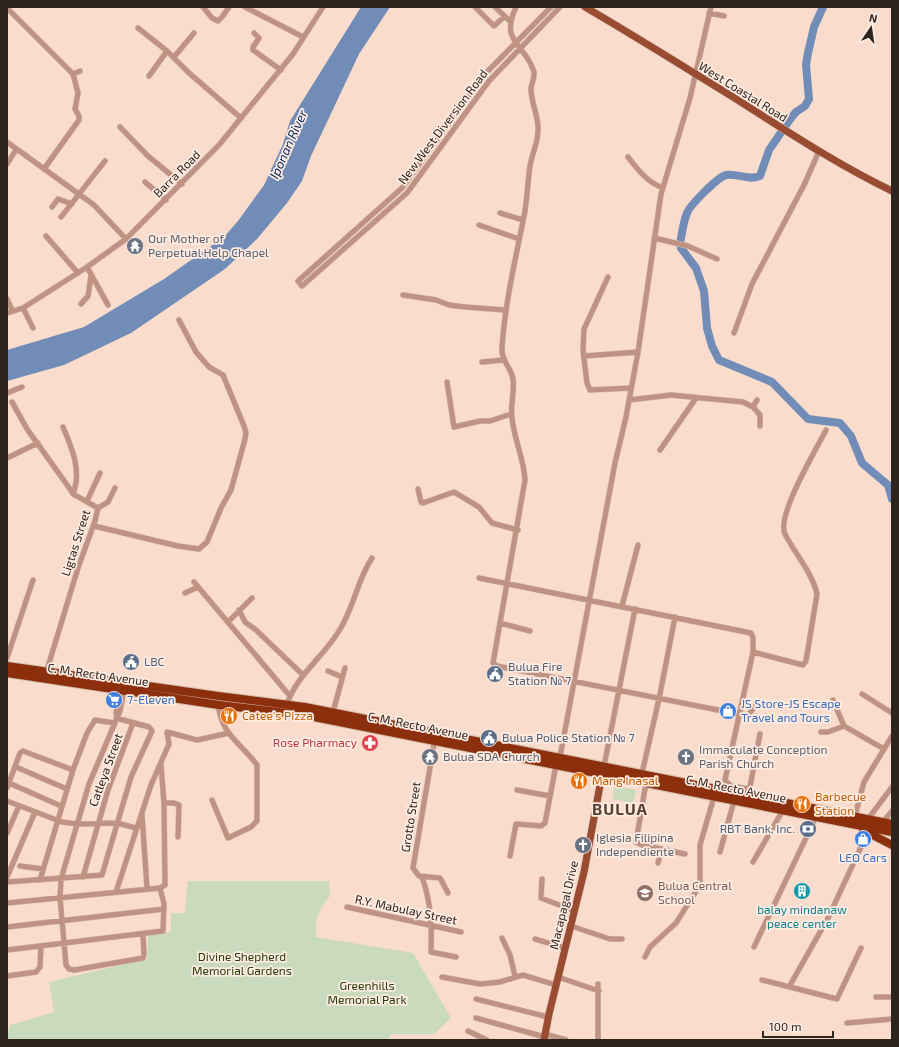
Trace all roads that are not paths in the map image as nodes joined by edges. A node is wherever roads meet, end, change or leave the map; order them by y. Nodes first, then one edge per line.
1 (203, 7) edge
2 (229, 7) edge
3 (245, 7) edge
4 (323, 7) edge
5 (475, 7) edge
6 (495, 7) edge
7 (516, 7) edge
8 (551, 7) edge
9 (560, 7) edge
10 (585, 7) edge
11 (7, 8) edge
12 (710, 10) edge
13 (724, 16) dead end
14 (504, 17) junction
15 (511, 22) junction
16 (138, 28) dead end
17 (194, 33) dead end
18 (254, 34) dead end
19 (303, 37) junction
20 (515, 44) junction
21 (520, 49) junction
22 (167, 51) junction
23 (174, 57) junction
24 (281, 70) junction
25 (80, 71) dead end
26 (73, 74) junction
27 (149, 76) dead end
28 (696, 76) junction
29 (240, 118) junction
30 (120, 127) dead end
31 (7, 142) edge
32 (16, 150) junction
33 (819, 151) junction
34 (628, 157) dead end
35 (105, 161) dead end
36 (7, 164) edge
37 (44, 170) junction
38 (145, 182) dead end
39 (182, 184) junction
40 (662, 188) junction
41 (892, 191) edge
42 (80, 194) junction
43 (166, 200) junction
44 (72, 204) junction
45 (52, 207) dead end
46 (500, 213) dead end
47 (61, 217) dead end
48 (523, 220) junction
49 (479, 225) dead end
50 (46, 236) dead end
51 (519, 238) junction
52 (654, 238) junction
53 (126, 239) junction
54 (717, 259) dead end
55 (87, 268) junction
56 (78, 273) junction
57 (91, 276) junction
58 (608, 277) dead end
59 (403, 295) dead end
60 (7, 300) edge
61 (80, 304) dead end
62 (108, 305) dead end
63 (23, 308) junction
64 (505, 310) junction
65 (9, 312) edge
66 (179, 320) dead end
67 (33, 328) dead end
68 (734, 333) dead end
69 (638, 352) junction
70 (584, 356) junction
71 (503, 360) junction
72 (482, 362) dead end
73 (447, 382) dead end
74 (22, 387) dead end
75 (631, 388) junction
76 (7, 392) edge
77 (696, 398) junction
78 (629, 400) junction
79 (757, 400) dead end
80 (12, 402) dead end
81 (753, 407) junction
82 (512, 414) junction
83 (760, 426) dead end
84 (63, 427) dead end
85 (826, 430) dead end
86 (38, 443) junction
87 (660, 450) dead end
88 (7, 458) edge
89 (100, 473) dead end
90 (115, 488) dead end
91 (418, 489) dead end
92 (73, 494) junction
93 (87, 501) junction
94 (98, 508) junction
95 (94, 526) junction
96 (518, 530) junction
97 (638, 544) dead end
98 (372, 558) dead end
99 (479, 578) dead end
100 (33, 580) dead end
101 (194, 582) dead end
102 (508, 584) junction
103 (198, 587) junction
104 (185, 593) dead end
105 (252, 598) dead end
106 (590, 600) junction
107 (622, 606) junction
108 (635, 609) junction
109 (239, 610) junction
110 (675, 617) junction
111 (228, 622) junction
112 (500, 623) junction
113 (530, 631) dead end
114 (753, 652) junction
115 (7, 658) edge
116 (7, 666) edge
117 (345, 668) dead end
118 (328, 672) dead end
119 (7, 674) edge
120 (303, 674) junction
121 (45, 675) junction
122 (342, 677) junction
123 (574, 682) junction
124 (620, 689) junction
125 (122, 691) junction
126 (862, 694) dead end
127 (659, 699) junction
128 (288, 700) junction
129 (833, 700) dead end
130 (218, 701) junction
131 (757, 704) dead end
132 (333, 712) junction
133 (892, 713) edge
134 (738, 714) junction
135 (115, 720) junction
136 (133, 723) junction
137 (844, 726) junction
138 (821, 732) dead end
139 (229, 733) junction
140 (760, 734) dead end
141 (892, 736) edge
142 (435, 737) junction
143 (884, 749) junction
144 (560, 757) junction
145 (160, 765) junction
146 (556, 765) junction
147 (16, 767) junction
148 (73, 770) junction
149 (603, 770) junction
150 (642, 773) junction
151 (9, 782) junction
152 (646, 783) junction
153 (710, 787) junction
154 (892, 787) edge
155 (7, 788) edge
156 (67, 788) junction
157 (517, 790) dead end
158 (749, 792) junction
159 (550, 796) junction
160 (711, 796) junction
161 (212, 800) dead end
162 (7, 801) edge
163 (734, 801) junction
164 (164, 802) junction
165 (746, 803) junction
166 (19, 806) junction
167 (61, 806) junction
168 (783, 810) junction
169 (142, 811) junction
170 (892, 811) edge
171 (35, 812) junction
172 (855, 816) junction
173 (816, 817) junction
174 (868, 819) junction
175 (57, 821) junction
176 (883, 822) junction
177 (98, 823) junction
178 (78, 824) junction
179 (117, 824) junction
180 (892, 824) edge
181 (855, 826) junction
182 (136, 828) junction
183 (868, 832) junction
184 (892, 832) edge
185 (7, 833) edge
186 (178, 837) dead end
187 (892, 845) edge
188 (661, 850) junction
189 (720, 852) dead end
190 (685, 854) dead end
191 (510, 856) dead end
192 (753, 862) dead end
193 (658, 863) dead end
194 (20, 866) dead end
195 (43, 869) junction
196 (7, 877) edge
197 (83, 877) junction
198 (422, 877) junction
199 (61, 879) junction
200 (542, 879) dead end
201 (40, 880) junction
202 (7, 882) edge
203 (147, 888) junction
204 (160, 888) junction
205 (116, 892) junction
206 (448, 893) dead end
207 (60, 898) junction
208 (7, 903) edge
209 (347, 907) dead end
210 (164, 909) junction
211 (575, 911) junction
212 (62, 920) junction
213 (432, 925) junction
214 (571, 926) junction
215 (7, 927) edge
216 (461, 932) dead end
217 (143, 935) junction
218 (502, 938) dead end
219 (535, 939) dead end
220 (622, 939) dead end
221 (64, 943) junction
222 (42, 946) junction
223 (754, 947) dead end
224 (565, 948) junction
225 (861, 948) dead end
226 (7, 950) edge
227 (456, 957) dead end
228 (645, 957) dead end
229 (7, 976) edge
230 (442, 976) dead end
231 (515, 976) junction
232 (558, 977) junction
233 (762, 980) dead end
234 (556, 984) junction
235 (598, 984) dead end
236 (789, 987) junction
237 (599, 991) junction
238 (876, 997) dead end
239 (892, 997) edge
240 (476, 999) dead end
241 (548, 1017) junction
242 (476, 1018) dead end
243 (892, 1019) edge
244 (847, 1023) dead end
245 (468, 1031) dead end
246 (545, 1037) edge
247 (487, 1040) edge
248 (566, 1040) edge
249 (598, 1040) edge

1 - 2 street
3 - 19 street
4 - 19 street, Barra Road
5 - 14 street
6 - 14 street
7 - 15 street
8 - 20 street, New West Diversion Road
9 - 21 street, New West Diversion Road
10 - 28 main road, West Coastal Road
11 - 26 street
12 - 13 street
12 - 28 street
14 - 15 street
15 - 20 street
16 - 22 street
17 - 23 street
18 - 24 street
19 - 24 street, Barra Road
20 - 21 street
20 - 21 street, New West Diversion Road
21 - 48 street
22 - 23 street
22 - 27 street
23 - 29 street
24 - 29 street, Barra Road
25 - 26 street
26 - 37 street
28 - 33 main road, West Coastal Road
28 - 40 street
29 - 39 street, Barra Road
30 - 39 street
31 - 32 street
32 - 36 street
32 - 37 street
33 - 41 main road, West Coastal Road
33 - 68 street
34 - 40 street
35 - 42 street
37 - 42 street
38 - 43 street
39 - 43 street, Barra Road
40 - 52 street
42 - 44 street
42 - 53 street
43 - 53 street, Barra Road
44 - 45 street
44 - 47 street
46 - 48 street
48 - 51 street
49 - 51 street
50 - 56 street
51 - 64 street
52 - 54 street
52 - 69 street
53 - 55 street, Barra Road
55 - 56 street, Barra Road
55 - 57 street
56 - 63 street, Barra Road
57 - 61 street
57 - 62 street
58 - 70 street
59 - 64 street
60 - 65 street
63 - 65 street, Barra Road
63 - 67 street
64 - 71 street
66 - 95 street
69 - 70 street
69 - 75 street
70 - 75 street
71 - 72 street
71 - 82 street
73 - 82 street
74 - 76 street
75 - 78 street
77 - 78 street
77 - 81 street
77 - 87 street
78 - 106 street
79 - 81 street
80 - 86 street, Ligtas Street
81 - 83 street
82 - 96 street
84 - 92 street
85 - 114 street
86 - 88 street
86 - 92 street, Ligtas Street
89 - 93 street
90 - 94 street
91 - 96 street
92 - 93 street, Ligtas Street
93 - 94 street, Ligtas Street
94 - 95 street, Ligtas Street
95 - 121 street, Ligtas Street
96 - 102 street
97 - 107 street
98 - 120 street
99 - 102 street
100 - 115 street
101 - 103 street
102 - 106 street
102 - 112 street
103 - 104 street
103 - 111 street
105 - 109 street
106 - 107 street
106 - 123 street
107 - 108 street
108 - 110 street
108 - 124 street, Macapagal Drive
109 - 111 street
109 - 120 street
110 - 114 street
110 - 127 street
111 - 128 street
112 - 113 street
112 - 123 street
114 - 134 street
116 - 121 highway, C. M. Recto Avenue
117 - 122 street
118 - 122 street
119 - 121 highway, C. M. Recto Avenue
120 - 128 street
121 - 125 highway, C. M. Recto Avenue
121 - 130 highway, C. M. Recto Avenue
122 - 132 street
123 - 124 street
123 - 144 street
124 - 127 street
124 - 149 street, Macapagal Drive
125 - 130 highway, C. M. Recto Avenue
125 - 135 street
126 - 133 street
127 - 134 street
127 - 150 street
128 - 130 highway, C. M. Recto Avenue
128 - 132 highway, C. M. Recto Avenue
129 - 137 street
130 - 139 street
130 - 142 highway, C. M. Recto Avenue
131 - 134 street
132 - 142 highway, C. M. Recto Avenue
134 - 158 street
135 - 136 street
135 - 148 street
135 - 178 street
136 - 177 street, Catleya Street
136 - 179 street
137 - 138 street
137 - 143 street
139 - 145 street
139 - 161 street
140 - 158 street
141 - 143 street
142 - 144 highway, C. M. Recto Avenue
142 - 146 highway, C. M. Recto Avenue
142 - 198 street, Grotto Street
143 - 172 street
144 - 149 highway, C. M. Recto Avenue
145 - 164 street
145 - 169 street
146 - 149 highway, C. M. Recto Avenue
146 - 159 street
147 - 148 street
147 - 151 street
147 - 156 street
148 - 156 street
149 - 150 highway, C. M. Recto Avenue
149 - 152 highway, C. M. Recto Avenue
149 - 211 main road, Macapagal Drive
150 - 153 highway, C. M. Recto Avenue
151 - 155 street
151 - 167 street
152 - 160 highway, C. M. Recto Avenue
152 - 188 street
153 - 158 highway, C. M. Recto Avenue
153 - 160 highway
154 - 174 street
156 - 167 street
157 - 159 street
158 - 165 street
158 - 172 highway, C. M. Recto Avenue
159 - 191 street
160 - 163 highway, C. M. Recto Avenue
160 - 228 street
162 - 166 street
163 - 165 highway, C. M. Recto Avenue
163 - 189 street
164 - 186 street
164 - 204 street
165 - 168 highway, C. M. Recto Avenue
166 - 171 street
166 - 185 street
167 - 175 street
168 - 173 highway, C. M. Recto Avenue
168 - 192 street
169 - 182 street
169 - 203 street
170 - 176 street
171 - 175 street
171 - 196 street
172 - 174 highway, C. M. Recto Avenue
173 - 181 highway, C. M. Recto Avenue
173 - 223 street
174 - 176 highway, C. M. Recto Avenue
175 - 178 street
175 - 195 street
176 - 180 highway, C. M. Recto Avenue
177 - 178 street
177 - 179 street
177 - 197 street, Catleya Street
178 - 199 street
179 - 182 street
179 - 197 street
181 - 183 highway
181 - 184 highway, C. M. Recto Avenue
182 - 205 street
183 - 187 highway
183 - 236 street
188 - 190 street
188 - 193 street
194 - 195 street
195 - 201 street
197 - 199 street
198 - 206 street
198 - 213 street
199 - 201 street
199 - 207 street
200 - 211 street
201 - 202 street
203 - 204 street
203 - 205 street
204 - 210 street
205 - 207 street
207 - 208 street
207 - 212 street
209 - 213 street, R.Y. Mabulay Street
210 - 212 street
210 - 217 street
211 - 214 main road, Macapagal Drive
212 - 215 street
212 - 221 street
213 - 216 street, R.Y. Mabulay Street
213 - 227 street
214 - 220 street
214 - 224 main road, Macapagal Drive
217 - 221 street
217 - 221 street
218 - 231 street
219 - 224 street
221 - 222 street
222 - 226 street
222 - 229 street
224 - 232 main road, Macapagal Drive
225 - 236 street
230 - 231 street
231 - 234 street
232 - 234 main road, Macapagal Drive
232 - 237 street
233 - 236 street
234 - 241 main road, Macapagal Drive
235 - 237 street
237 - 249 street
238 - 239 street
240 - 241 street
241 - 246 main road, Macapagal Drive
242 - 246 street
243 - 244 street
245 - 247 street
246 - 248 street

